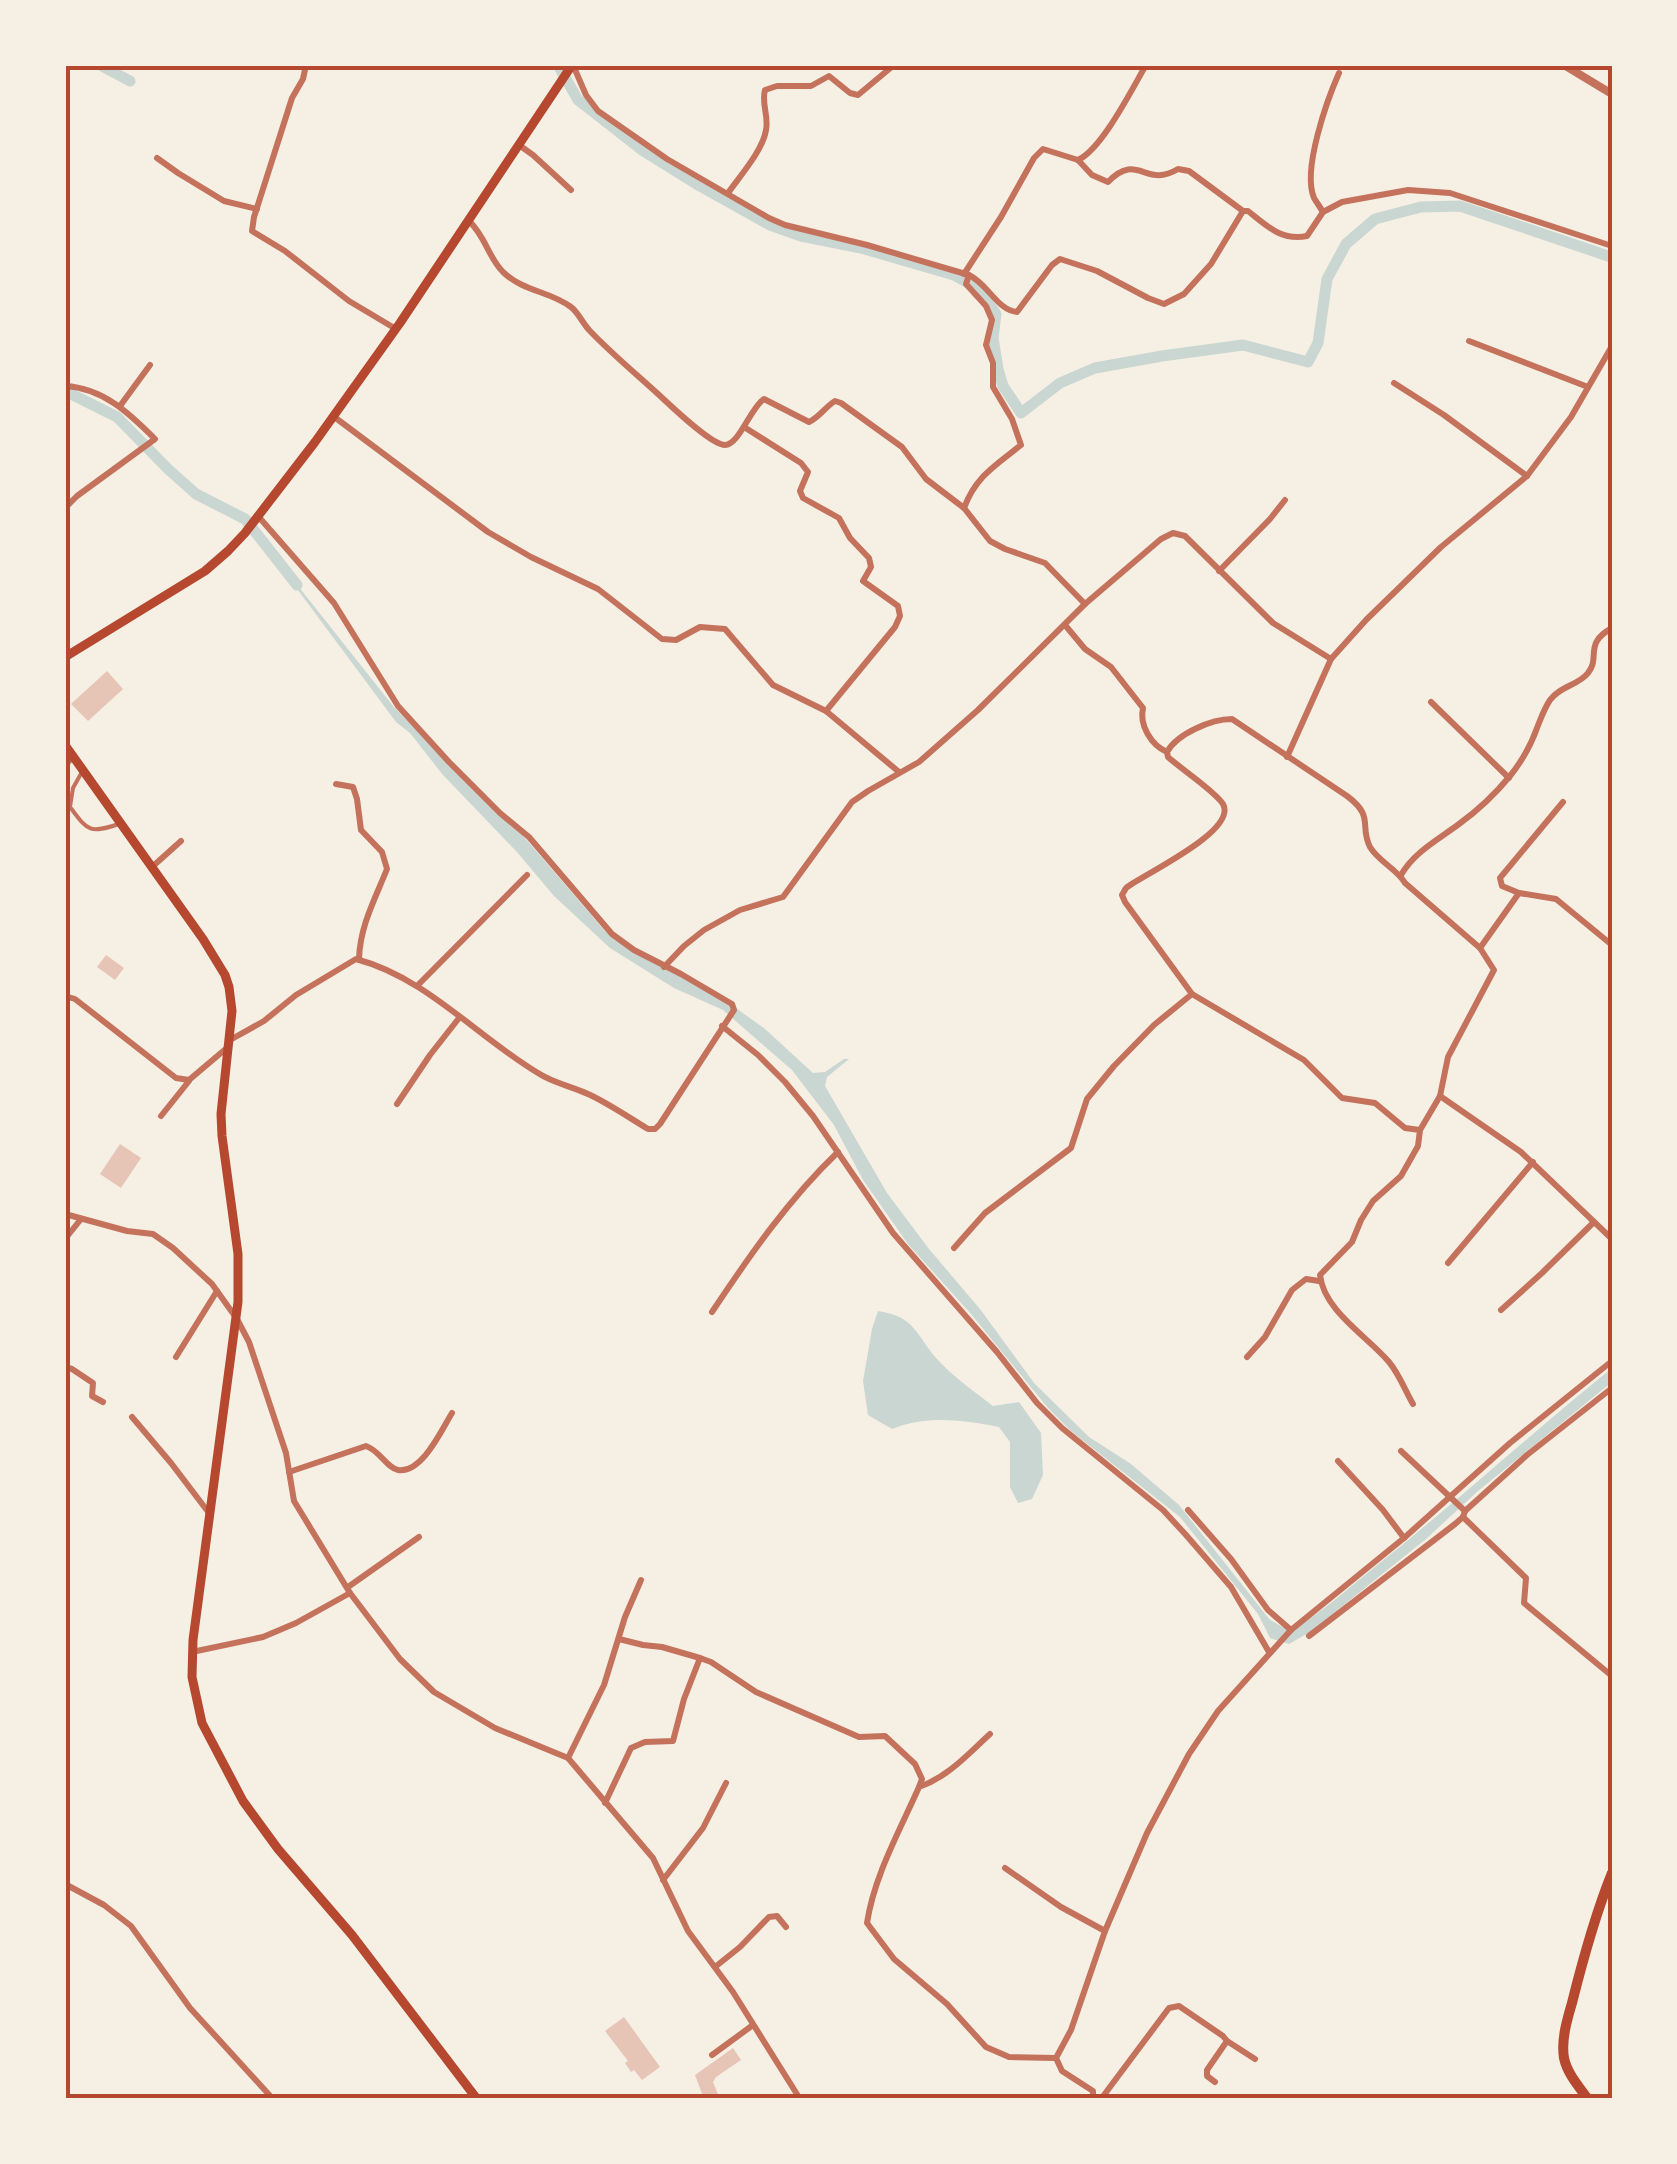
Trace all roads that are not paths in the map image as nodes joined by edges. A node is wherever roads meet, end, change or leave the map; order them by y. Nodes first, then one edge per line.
1 (306, 65) edge
2 (894, 65) edge
3 (1146, 65) edge
4 (1564, 65) edge
5 (568, 71) edge
6 (1340, 73) dead end
7 (1612, 94) edge
8 (518, 145) junction
9 (157, 158) dead end
10 (1078, 160) junction
11 (572, 190) dead end
12 (728, 193) junction
13 (257, 209) junction
14 (1243, 211) junction
15 (1324, 212) junction
16 (469, 221) junction
17 (1612, 246) edge
18 (967, 278) junction
19 (396, 329) junction
20 (1469, 341) dead end
21 (1612, 347) edge
22 (150, 365) dead end
23 (1394, 383) dead end
24 (65, 386) edge
25 (1588, 388) junction
26 (120, 406) junction
27 (333, 416) junction
28 (744, 427) junction
29 (1527, 476) junction
30 (1285, 500) dead end
31 (65, 508) edge
32 (964, 508) junction
33 (256, 517) junction
34 (1219, 571) junction
35 (1085, 604) junction
36 (1065, 624) junction
37 (1612, 628) edge
38 (65, 657) edge
39 (1331, 659) junction
40 (1431, 702) dead end
41 (826, 711) junction
42 (65, 745) edge
43 (1167, 752) junction
44 (72, 756) junction
45 (1287, 756) junction
46 (65, 766) edge
47 (83, 770) junction
48 (900, 772) junction
49 (1509, 778) junction
50 (336, 784) dead end
51 (1563, 802) dead end
52 (120, 824) junction
53 (181, 841) dead end
54 (151, 868) junction
55 (526, 875) dead end
56 (1401, 876) junction
57 (1519, 894) junction
58 (1612, 945) edge
59 (1480, 948) junction
60 (359, 959) junction
61 (664, 967) junction
62 (418, 985) junction
63 (1192, 994) junction
64 (65, 996) edge
65 (460, 1018) junction
66 (724, 1022) junction
67 (229, 1043) junction
68 (190, 1080) junction
69 (1440, 1096) junction
70 (397, 1104) dead end
71 (161, 1116) dead end
72 (1420, 1130) junction
73 (838, 1152) junction
74 (1533, 1162) junction
75 (65, 1214) edge
76 (82, 1218) junction
77 (1594, 1222) junction
78 (65, 1239) edge
79 (1612, 1239) edge
80 (954, 1248) dead end
81 (1448, 1263) dead end
82 (1320, 1280) junction
83 (218, 1291) junction
84 (1501, 1310) dead end
85 (712, 1312) dead end
86 (237, 1319) junction
87 (1247, 1356) dead end
88 (176, 1357) dead end
89 (1612, 1361) edge
90 (65, 1367) edge
91 (1612, 1388) edge
92 (103, 1402) dead end
93 (1413, 1404) dead end
94 (452, 1413) dead end
95 (132, 1417) dead end
96 (1401, 1451) dead end
97 (1338, 1461) dead end
98 (289, 1472) junction
99 (1450, 1497) junction
100 (1188, 1510) dead end
101 (1463, 1512) junction
102 (210, 1514) junction
103 (419, 1536) dead end
104 (1404, 1538) junction
105 (641, 1580) dead end
106 (349, 1590) junction
107 (1289, 1633) junction
108 (1309, 1636) dead end
109 (619, 1639) junction
110 (1272, 1650) junction
111 (192, 1652) junction
112 (700, 1658) junction
113 (1612, 1676) edge
114 (990, 1734) dead end
115 (568, 1758) junction
116 (726, 1783) dead end
117 (919, 1787) junction
118 (605, 1803) junction
119 (1005, 1868) dead end
120 (1612, 1873) edge
121 (663, 1880) junction
122 (65, 1884) edge
123 (786, 1926) dead end
124 (1105, 1931) junction
125 (715, 1967) junction
126 (752, 2026) junction
127 (1228, 2042) junction
128 (712, 2055) dead end
129 (1056, 2058) junction
130 (1254, 2058) dead end
131 (1215, 2082) dead end
132 (273, 2099) edge
133 (477, 2099) edge
134 (800, 2099) edge
135 (1093, 2099) edge
136 (1101, 2099) edge
137 (1588, 2099) edge

1 - 13 street
2 - 12 street
3 - 10 street
4 - 7 street
5 - 8 main road
5 - 12 street
6 - 15 street
8 - 11 street
8 - 16 main road
9 - 13 street
10 - 14 street
10 - 18 street
12 - 18 street
13 - 19 street
14 - 15 street
14 - 18 street
15 - 17 street
16 - 19 main road
16 - 28 street
18 - 32 street
19 - 27 main road
20 - 25 street
21 - 25 street
22 - 26 street
23 - 29 street
24 - 26 street
25 - 29 street
26 - 31 street
27 - 33 main road
27 - 41 street
28 - 32 street
28 - 41 street
29 - 39 street
30 - 34 street
32 - 35 street
33 - 38 main road
33 - 61 street
34 - 35 street
34 - 39 street
35 - 36 street
36 - 43 street
36 - 48 street
37 - 49 street
39 - 45 street
40 - 49 street
41 - 48 street
42 - 44 main road
43 - 45 street
43 - 63 street
44 - 46 street
44 - 47 main road
45 - 56 street
47 - 52 main road
47 - 52 lane
48 - 61 street
49 - 56 street
50 - 60 street
51 - 57 street
52 - 54 main road
53 - 54 street
54 - 67 main road
55 - 62 street
56 - 59 street
57 - 58 street
57 - 59 street
59 - 69 street
60 - 62 street
60 - 67 street
61 - 66 street
62 - 65 street
63 - 72 street
63 - 80 street
64 - 68 street
65 - 66 street
65 - 70 street
66 - 73 street
67 - 68 street
67 - 86 main road
68 - 71 street
69 - 72 street
69 - 74 street
72 - 82 street
73 - 85 street
73 - 110 street
74 - 77 street
74 - 81 street
75 - 76 street
76 - 78 street
76 - 83 street
77 - 79 street
77 - 84 street
82 - 87 street
82 - 93 street
83 - 86 street
83 - 88 street
86 - 98 street
86 - 102 main road
89 - 99 street
90 - 92 street
91 - 101 street
94 - 98 street
95 - 102 street
96 - 99 street
97 - 104 street
98 - 106 street
99 - 101 street
99 - 104 street
100 - 107 street
101 - 108 street
101 - 113 street
102 - 111 main road
103 - 106 street
104 - 107 street
105 - 109 street
106 - 111 street
106 - 115 street
107 - 110 street
109 - 112 street
109 - 115 street
110 - 124 street
111 - 133 main road
112 - 117 street
112 - 118 street
114 - 117 street
115 - 118 street
116 - 121 street
117 - 129 street
118 - 121 street
119 - 124 street
120 - 137 main road
121 - 125 street
122 - 132 street
123 - 125 street
124 - 129 street
125 - 126 street
126 - 128 street
126 - 134 street
127 - 130 street
127 - 131 street
127 - 136 street
129 - 135 street

